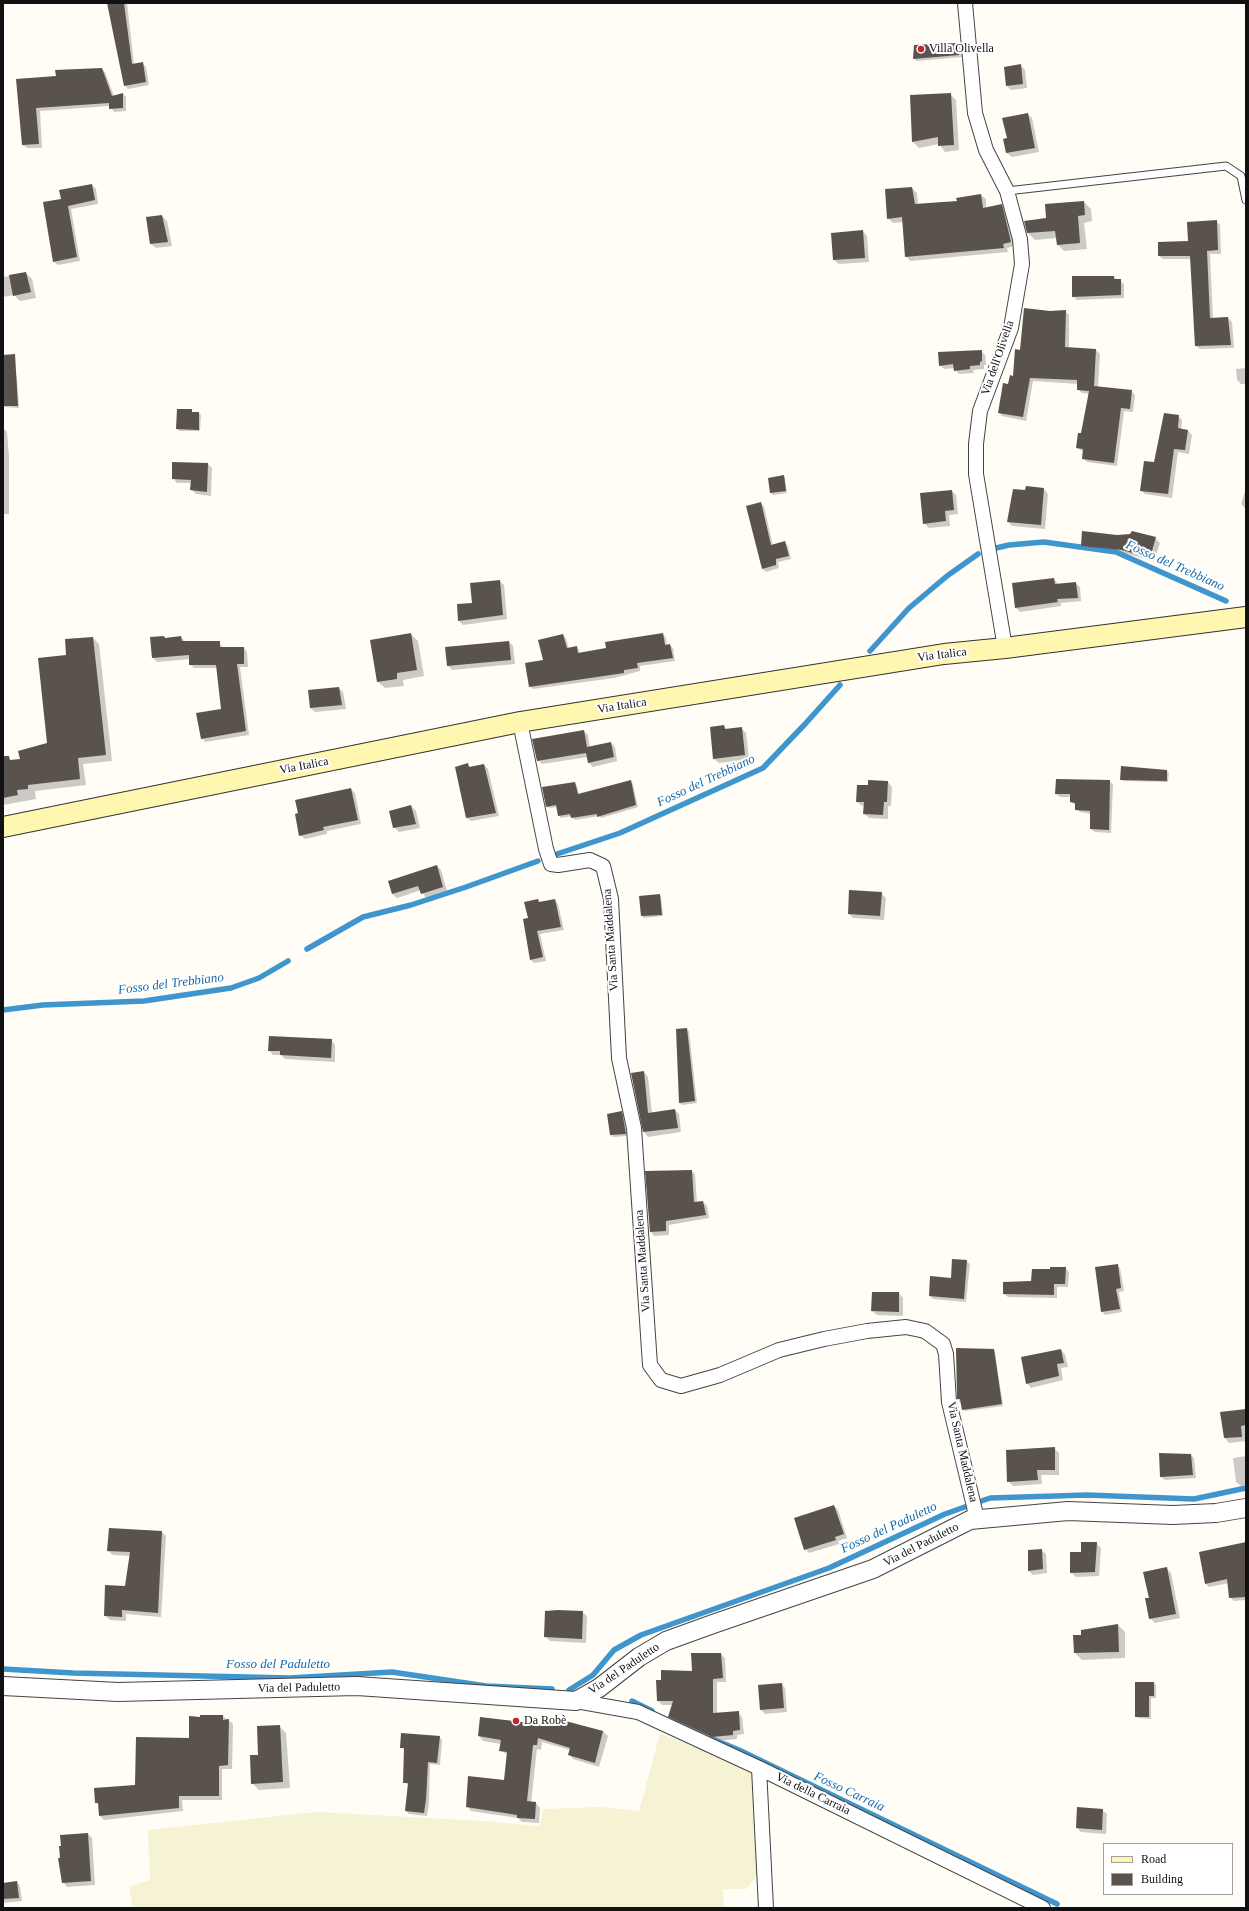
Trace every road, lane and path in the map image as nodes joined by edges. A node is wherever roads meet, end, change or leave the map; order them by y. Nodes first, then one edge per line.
1 (965, 3) edge
2 (1007, 191) junction
3 (1246, 200) edge
4 (1246, 617) edge
5 (1004, 648) junction
6 (520, 722) junction
7 (3, 827) edge
8 (975, 1508) junction
9 (1246, 1508) edge
10 (3, 1686) edge
11 (576, 1701) junction
12 (759, 1768) junction
13 (766, 1908) edge
14 (1043, 1908) edge

1 - 2 street, Via dell'Olivella
2 - 3 lane
2 - 5 street, Via dell'Olivella
4 - 5 main road, Via Italica
5 - 6 main road, Via Italica
6 - 7 main road, Via Italica
6 - 8 street, Via Santa Maddalena
8 - 9 street, Via del Paduletto
8 - 11 street, Via del Paduletto
10 - 11 street, Via del Paduletto
11 - 12 street, Via della Carraia
12 - 13 street
12 - 14 street, Via della Carraia

